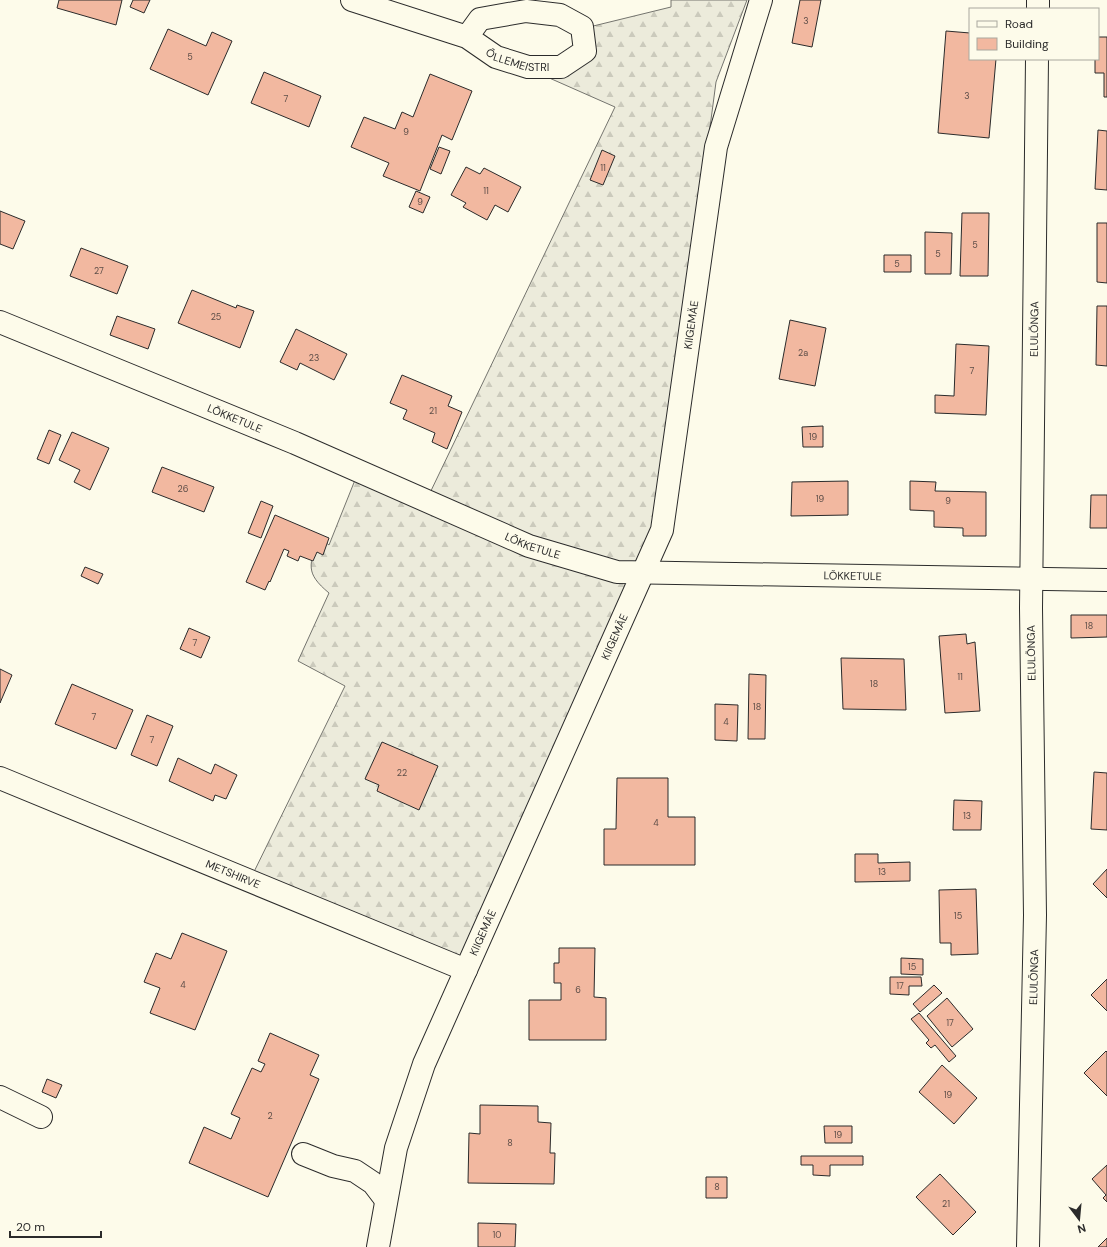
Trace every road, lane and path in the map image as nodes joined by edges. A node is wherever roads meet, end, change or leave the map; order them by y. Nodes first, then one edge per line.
1 (352, 0) edge
2 (761, 0) edge
3 (467, 37) junction
4 (1037, 60) edge
5 (0, 322) edge
6 (644, 572) junction
7 (1031, 579) junction
8 (1107, 580) edge
9 (0, 778) edge
10 (466, 970) junction
11 (0, 1097) edge
12 (41, 1117) dead end
13 (303, 1154) dead end
14 (386, 1200) junction
15 (378, 1247) edge
16 (1028, 1247) edge

1 - 3 street, ÕLLEMEISTRI
2 - 6 street, KIIGEMÄE
3 - 3 street, ÕLLEMEISTRI
4 - 7 street, ELULÕNGA
5 - 6 street, LÕKKETULE
6 - 7 street, LÕKKETULE
6 - 10 street, KIIGEMÄE
7 - 8 street, LÕKKETULE
7 - 16 street, ELULÕNGA
9 - 10 street, METSHIRVE
10 - 14 street, KIIGEMÄE
11 - 12 street
13 - 14 street
14 - 15 street, KIIGEMÄE

